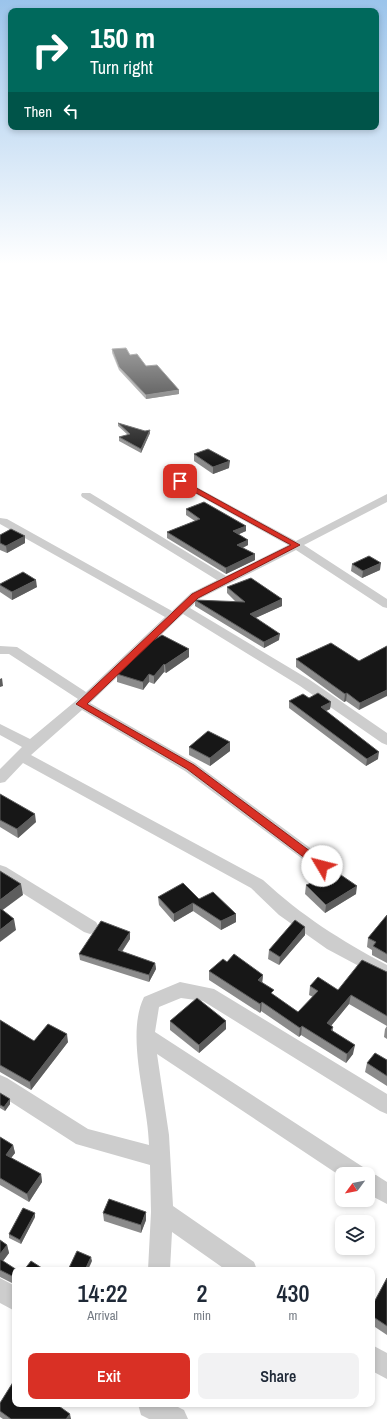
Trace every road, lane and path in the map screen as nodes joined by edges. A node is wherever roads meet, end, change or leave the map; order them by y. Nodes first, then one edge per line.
1 (180, 481) dead end
2 (86, 495) dead end
3 (387, 497) edge
4 (3, 521) dead end
5 (296, 545) junction
6 (225, 580) junction
7 (387, 604) edge
8 (177, 612) junction
9 (0, 650) edge
10 (83, 701) junction
11 (0, 729) edge
12 (387, 740) edge
13 (27, 751) junction
14 (0, 778) edge
15 (0, 871) edge
16 (334, 874) edge
17 (90, 927) dead end
18 (387, 974) edge
19 (145, 1036) junction
20 (0, 1084) edge
21 (387, 1105) edge
22 (160, 1158) junction
23 (345, 1167) edge
24 (375, 1186) edge
25 (387, 1194) edge
26 (162, 1212) junction
27 (159, 1267) edge
28 (242, 1267) edge
29 (0, 1290) edge
30 (12, 1297) edge
31 (375, 1358) edge
32 (387, 1367) edge
33 (151, 1410) edge
34 (175, 1419) edge

1 - 5 street
2 - 6 street
3 - 5 street
4 - 8 street
5 - 6 street
5 - 7 street
6 - 8 street
8 - 10 street
8 - 12 street
9 - 10 street
10 - 13 street
10 - 16 street
11 - 13 street
13 - 14 street
13 - 18 street
15 - 17 street
19 - 21 street
19 - 22 street
19 - 23 street
20 - 22 street
22 - 26 street
24 - 25 street
26 - 27 street
26 - 28 street
29 - 30 street
31 - 32 street
33 - 34 street

